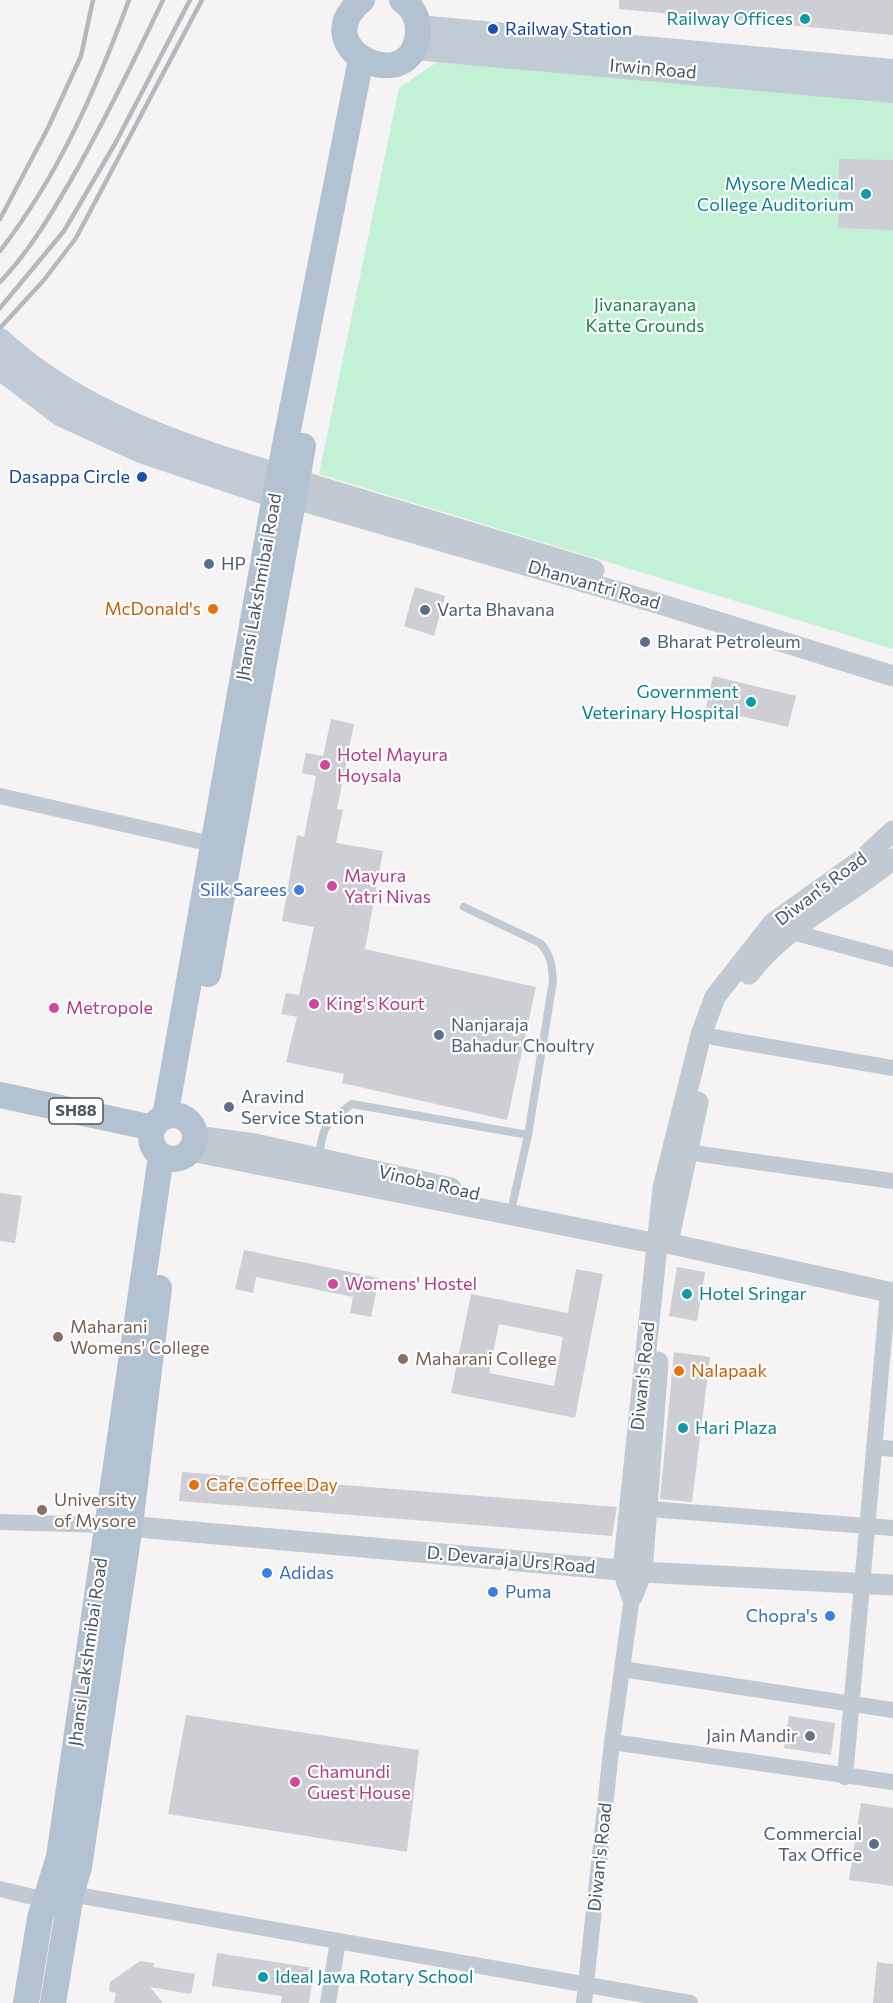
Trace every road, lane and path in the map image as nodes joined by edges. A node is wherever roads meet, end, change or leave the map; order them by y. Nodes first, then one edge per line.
1 (362, 0) edge
2 (402, 0) edge
3 (416, 38) junction
4 (367, 62) junction
5 (893, 71) edge
6 (893, 91) edge
7 (0, 340) edge
8 (0, 368) edge
9 (286, 487) junction
10 (652, 595) junction
11 (893, 661) edge
12 (893, 676) edge
13 (0, 796) edge
14 (893, 831) edge
15 (212, 844) junction
16 (893, 860) edge
17 (464, 907) dead end
18 (792, 932) junction
19 (893, 959) edge
20 (713, 1037) junction
21 (893, 1068) edge
22 (0, 1095) edge
23 (0, 1110) edge
24 (528, 1135) junction
25 (172, 1138) junction
26 (686, 1152) junction
27 (319, 1158) junction
28 (893, 1181) edge
29 (513, 1202) junction
30 (663, 1242) junction
31 (890, 1292) edge
32 (887, 1376) edge
33 (875, 1447) junction
34 (893, 1449) edge
35 (637, 1508) junction
36 (0, 1522) edge
37 (118, 1525) junction
38 (868, 1527) junction
39 (893, 1528) edge
40 (632, 1571) junction
41 (863, 1584) junction
42 (893, 1585) edge
43 (632, 1597) joint
44 (622, 1669) junction
45 (853, 1703) junction
46 (893, 1710) edge
47 (612, 1742) junction
48 (845, 1777) junction
49 (893, 1782) edge
50 (0, 1889) edge
51 (71, 1894) junction
52 (45, 1900) junction
53 (338, 1941) junction
54 (587, 1985) junction
55 (27, 2003) edge
56 (52, 2003) edge
57 (328, 2003) edge
58 (584, 2003) edge
59 (690, 2003) edge

1 - 4 main road
2 - 3 main road
3 - 4 main road
3 - 5 main road, Irwin Road
3 - 6 main road, Irwin Road
4 - 9 main road, Jhansi Lakshmibai Road
7 - 9 main road
8 - 9 main road
9 - 10 street, Dhanvantri Road
9 - 15 main road, Jhansi Lakshmibai Road
9 - 25 main road, Jhansi Lakshmibai Road
10 - 11 street, Dhanvantri Road
10 - 12 street, Dhanvantri Road
13 - 15 street
14 - 30 street, Diwan's Road
15 - 25 main road, Jhansi Lakshmibai Road
16 - 18 street
17 - 24 lane
18 - 19 street
18 - 20 street
20 - 21 street
20 - 26 street
22 - 25 main road, SH88
23 - 25 main road
24 - 27 lane
24 - 29 lane
25 - 27 street, Vinoba Road
25 - 30 street, Vinoba Road
25 - 37 main road, Jhansi Lakshmibai Road
26 - 28 street
26 - 30 street
27 - 29 street, Vinoba Road
29 - 30 street, Vinoba Road
30 - 31 street, Vinoba Road
30 - 35 street, Diwan's Road
31 - 32 street
32 - 33 street
33 - 34 street
33 - 38 street
35 - 38 street
35 - 40 street, Diwan's Road
36 - 37 street
37 - 40 street, D. Devaraja Urs Road
37 - 51 main road, Jhansi Lakshmibai Road
37 - 52 main road, Jhansi Lakshmibai Road
38 - 39 street
38 - 41 street
40 - 41 street, D. Devaraja Urs Road
40 - 43 street, Diwan's Road
41 - 42 street, D. Devaraja Urs Road
41 - 45 street
43 - 44 street, Diwan's Road
44 - 45 street
44 - 47 street, Diwan's Road
45 - 46 street
45 - 48 street
47 - 48 street
47 - 54 street, Diwan's Road
48 - 49 street
50 - 52 street
51 - 52 street
51 - 53 street
51 - 56 main road, Jhansi Lakshmibai Road
52 - 55 main road, Jhansi Lakshmibai Road
53 - 54 street
53 - 57 street
54 - 58 street, Diwan's Road
54 - 59 street

